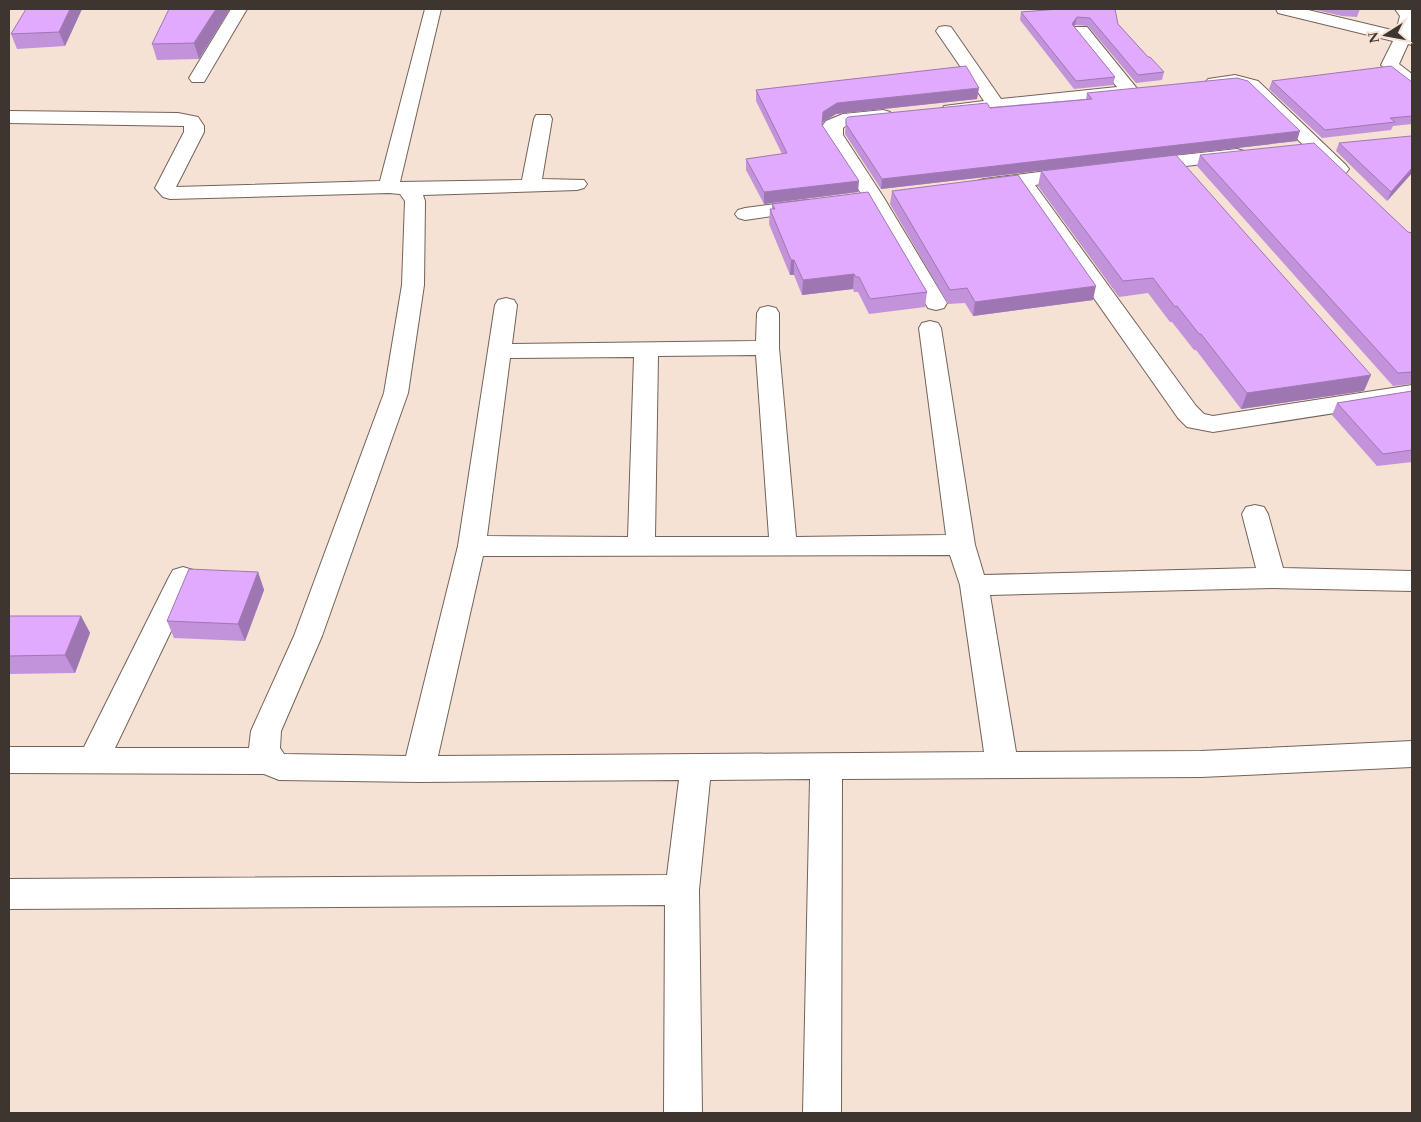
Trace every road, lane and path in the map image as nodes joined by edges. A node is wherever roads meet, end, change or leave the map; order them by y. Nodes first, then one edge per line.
1 (239, 9) edge
2 (433, 9) edge
3 (1284, 9) edge
4 (1304, 12) edge
5 (1408, 14) edge
6 (945, 31) dead end
7 (1081, 31) dead end
8 (1408, 38) edge
9 (198, 78) dead end
10 (1412, 83) edge
11 (1197, 84) edge
12 (1149, 89) edge
13 (1130, 91) junction
14 (996, 105) junction
15 (929, 112) edge
16 (901, 115) edge
17 (9, 118) edge
18 (543, 119) dead end
19 (1345, 144) edge
20 (1316, 147) junction
21 (1287, 150) edge
22 (1257, 153) edge
23 (1178, 161) junction
24 (1129, 167) edge
25 (1100, 171) edge
26 (1022, 180) junction
27 (1350, 180) edge
28 (1198, 183) edge
29 (531, 184) junction
30 (576, 184) dead end
31 (963, 187) edge
32 (397, 188) junction
33 (828, 204) edge
34 (745, 214) dead end
35 (506, 305) dead end
36 (768, 313) dead end
37 (767, 348) junction
38 (646, 349) junction
39 (498, 351) junction
40 (1412, 393) edge
41 (1255, 514) dead end
42 (961, 545) junction
43 (472, 546) junction
44 (641, 546) junction
45 (783, 548) junction
46 (183, 577) edge
47 (1272, 578) junction
48 (1412, 581) edge
49 (974, 585) junction
50 (1412, 754) edge
51 (9, 760) edge
52 (93, 760) junction
53 (268, 760) junction
54 (1002, 765) junction
55 (826, 766) junction
56 (696, 767) junction
57 (419, 769) junction
58 (682, 890) junction
59 (9, 894) edge
60 (683, 1113) edge
61 (822, 1113) edge

1 - 9 street
2 - 32 street
3 - 4 street
4 - 8 street
5 - 8 street
6 - 14 street
7 - 13 street
8 - 10 street
11 - 20 street
12 - 13 street
13 - 14 street
14 - 15 street
16 - 42 street
17 - 32 street
18 - 29 street
19 - 20 street
20 - 21 street
20 - 27 street
22 - 23 street
23 - 24 street
23 - 28 street
25 - 26 street
26 - 31 street
26 - 40 street
29 - 30 street
29 - 32 street
32 - 53 street
33 - 34 street
35 - 39 street
36 - 37 street
37 - 38 street
37 - 45 street
38 - 39 street
38 - 44 street
39 - 43 street
41 - 47 street
42 - 45 street
42 - 49 street
43 - 44 street
43 - 57 street
44 - 45 street
46 - 52 street
47 - 48 street
47 - 49 street
49 - 54 street
50 - 54 street
51 - 52 street
52 - 53 street
53 - 57 street
54 - 55 street
55 - 56 street
55 - 61 street
56 - 57 street
56 - 58 street
58 - 59 street
58 - 60 street

